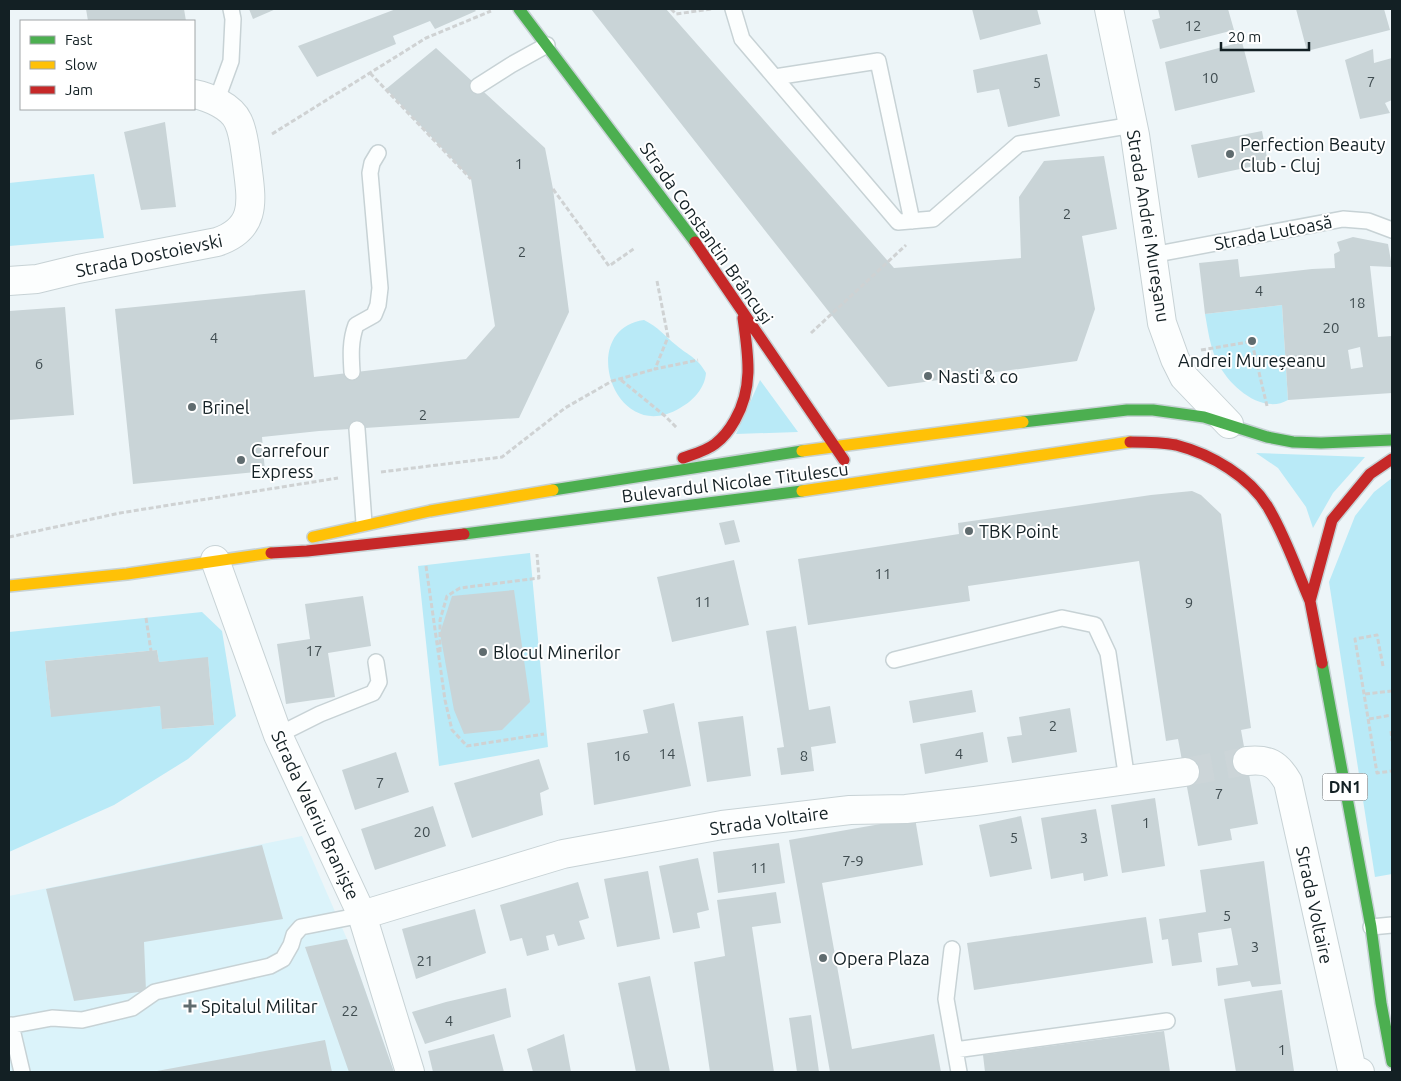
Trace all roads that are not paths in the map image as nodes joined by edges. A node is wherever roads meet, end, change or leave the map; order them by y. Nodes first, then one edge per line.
1 (231, 9) edge
2 (519, 9) edge
3 (733, 9) edge
4 (1108, 9) edge
5 (547, 45) junction
6 (775, 77) junction
7 (478, 86) dead end
8 (205, 98) edge
9 (1133, 125) junction
10 (378, 153) dead end
11 (912, 221) junction
12 (1392, 230) edge
13 (1152, 255) junction
14 (9, 281) edge
15 (743, 314) junction
16 (352, 372) dead end
17 (1229, 424) junction
18 (357, 429) dead end
19 (1392, 440) edge
20 (836, 447) junction
21 (1392, 458) edge
22 (624, 478) junction
23 (857, 483) junction
24 (364, 523) junction
25 (259, 553) junction
26 (215, 560) junction
27 (9, 586) edge
28 (1310, 601) junction
29 (894, 660) dead end
30 (376, 662) dead end
31 (278, 734) junction
32 (1246, 761) tunnel mouth
33 (1185, 772) tunnel mouth
34 (1128, 780) junction
35 (362, 915) junction
36 (1392, 925) edge
37 (1371, 927) junction
38 (952, 949) dead end
39 (1166, 1021) dead end
40 (10, 1026) edge
41 (955, 1050) junction
42 (1392, 1062) edge
43 (22, 1072) edge
44 (410, 1072) edge
45 (959, 1072) edge
46 (1360, 1072) edge

1 - 8 lane
2 - 5 main road, Strada Constantin Brâncuși
3 - 6 lane
4 - 9 street, Strada Andrei Mureșanu
5 - 7 lane
5 - 15 main road, Strada Constantin Brâncuși
6 - 11 lane
6 - 11 lane
8 - 14 street, Strada Dostoievski
9 - 11 lane
9 - 13 street, Strada Andrei Mureșanu
10 - 16 lane
12 - 13 lane, Strada Lutoasă
13 - 17 street, Strada Andrei Mureșanu
15 - 20 main road, Strada Constantin Brâncuși
15 - 22 main road
17 - 19 main road, Bulevardul Nicolae Titulescu
17 - 20 main road, Bulevardul Nicolae Titulescu
18 - 24 lane
20 - 22 main road, Bulevardul Nicolae Titulescu
20 - 23 main road, Strada Constantin Brâncuși
21 - 28 main road, DN1
22 - 24 main road, Bulevardul Nicolae Titulescu
23 - 25 main road, Bulevardul Nicolae Titulescu
23 - 28 main road, Bulevardul Nicolae Titulescu
24 - 25 main road, Bulevardul Nicolae Titulescu
25 - 26 main road, Bulevardul Nicolae Titulescu
26 - 27 main road, Bulevardul Nicolae Titulescu
26 - 31 street, Strada Valeriu Braniște
28 - 37 main road, DN1
29 - 34 lane
30 - 31 lane
31 - 35 street, Strada Valeriu Braniște
32 - 46 street, Strada Voltaire
33 - 34 street, Strada Voltaire
34 - 35 street, Strada Voltaire
35 - 40 lane
35 - 44 street, Strada Valeriu Braniște
36 - 37 lane
37 - 42 main road, DN1
38 - 41 lane
39 - 41 lane
40 - 43 lane
41 - 45 lane

